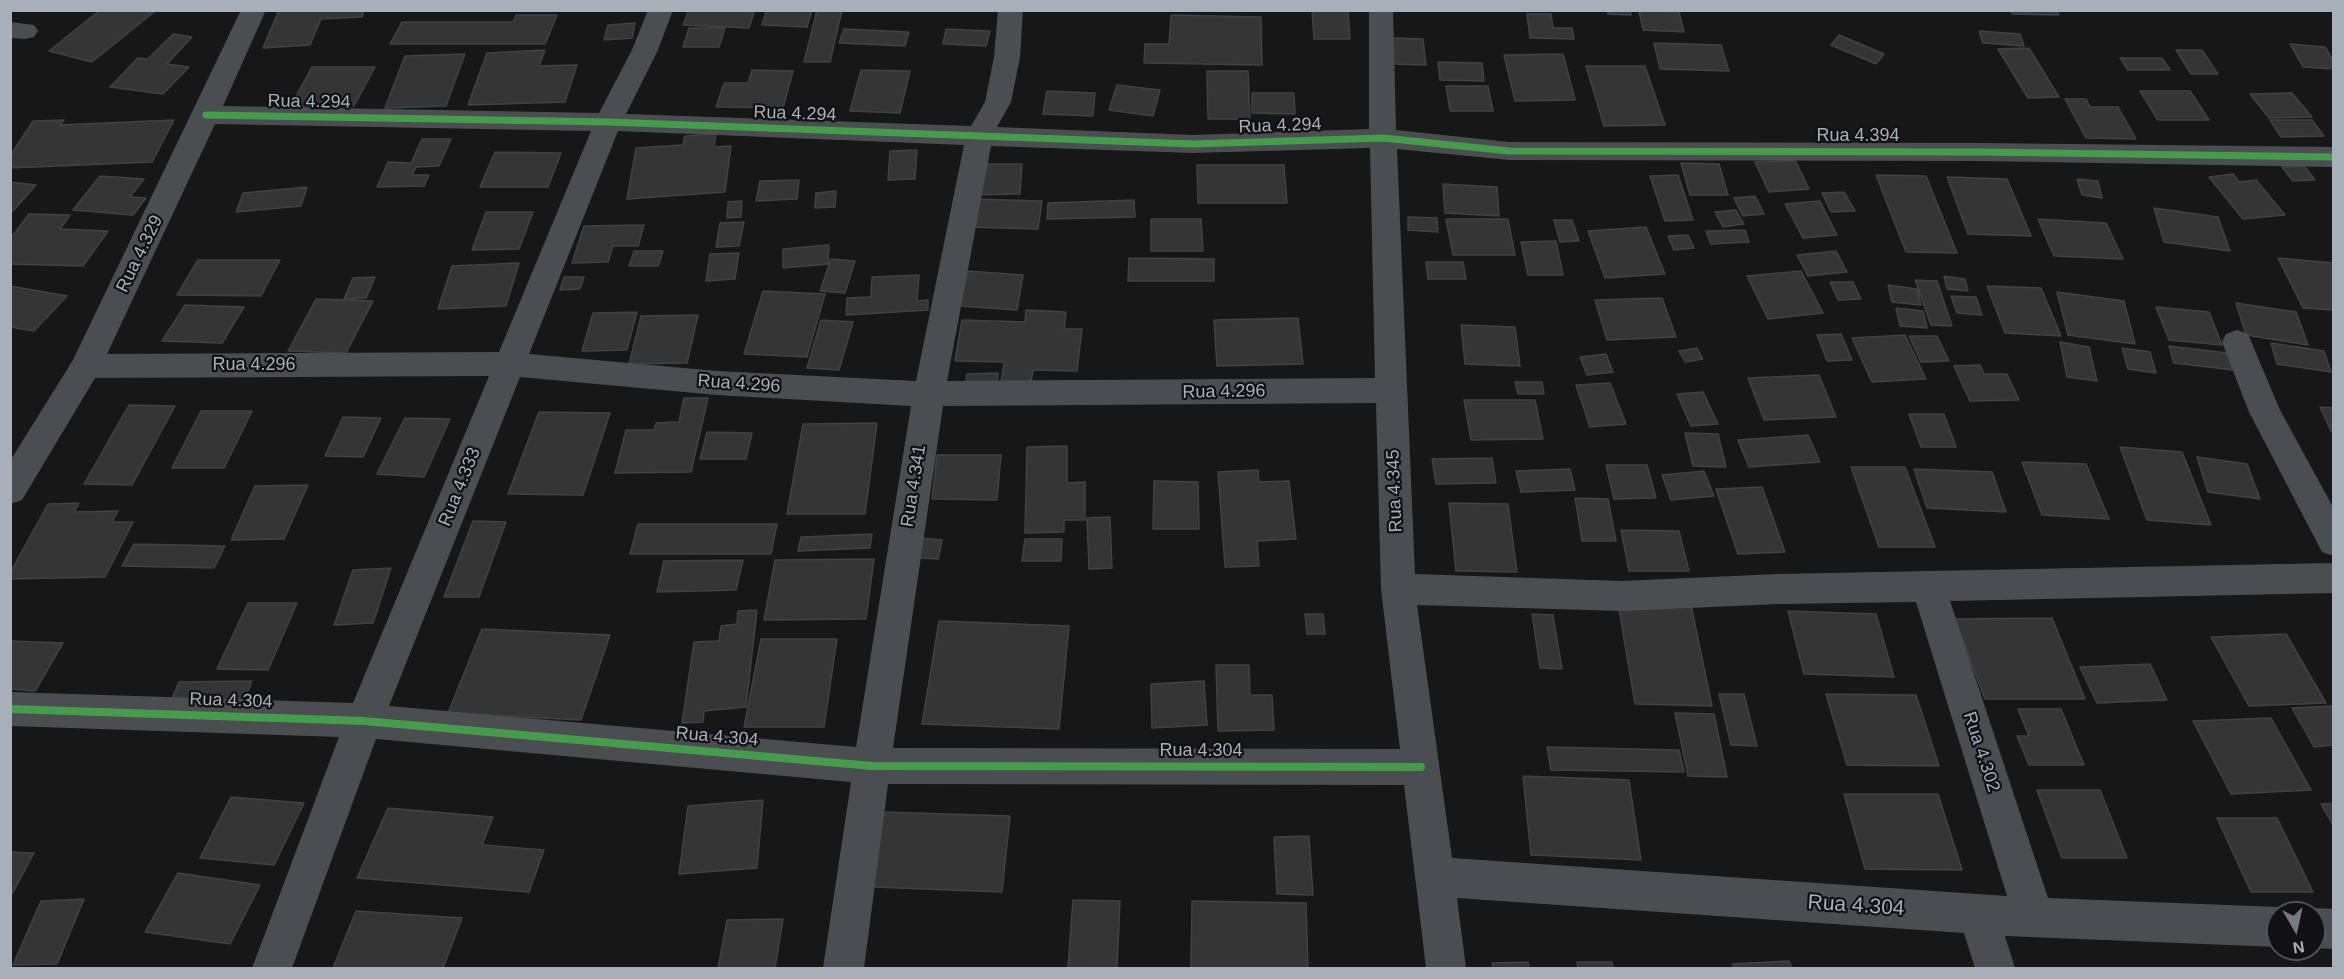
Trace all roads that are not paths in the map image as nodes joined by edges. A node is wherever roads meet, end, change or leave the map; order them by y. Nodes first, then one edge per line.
1 (254, 10) edge
2 (661, 10) edge
3 (1011, 10) edge
4 (1382, 10) edge
5 (207, 116) junction
6 (608, 122) junction
7 (979, 136) junction
8 (1383, 138) junction
9 (2334, 158) edge
10 (2237, 342) dead end
11 (511, 364) junction
12 (86, 366) junction
13 (1392, 390) junction
14 (929, 394) junction
15 (16, 472) edge
16 (2334, 542) edge
17 (2330, 584) edge
18 (1928, 586) junction
19 (1398, 589) junction
20 (10, 709) edge
21 (364, 721) junction
22 (872, 766) junction
23 (1421, 767) junction
24 (1435, 877) junction
25 (1978, 914) junction
26 (2034, 918) junction
27 (2266, 927) edge
28 (272, 969) edge
29 (843, 969) edge
30 (1446, 969) edge
31 (1995, 969) edge

1 - 5 street, Rua 4.329
2 - 6 street, Rua 4.333
3 - 7 street, Rua 4.341
4 - 8 street, Rua 4.345
5 - 6 street, Rua 4.294
5 - 12 street, Rua 4.329
6 - 7 street, Rua 4.294
6 - 11 street, Rua 4.333
7 - 8 street, Rua 4.294
7 - 14 street, Rua 4.341
8 - 9 street, Rua 4.394
8 - 13 street, Rua 4.345
10 - 16 street
11 - 12 street, Rua 4.296
11 - 14 street, Rua 4.296
11 - 21 street, Rua 4.333
12 - 15 street, Rua 4.329
13 - 14 street, Rua 4.296
13 - 19 street, Rua 4.345
14 - 22 street, Rua 4.341
17 - 18 street
18 - 19 street
18 - 26 street, Rua 4.302
19 - 23 street, Rua 4.345
20 - 21 street, Rua 4.304
21 - 22 street, Rua 4.304
21 - 28 street, Rua 4.333
22 - 23 street, Rua 4.304
22 - 29 street, Rua 4.341
23 - 24 street, Rua 4.345
24 - 25 street, Rua 4.304
24 - 30 street, Rua 4.345
25 - 26 street, Rua 4.304
25 - 31 street
26 - 27 street, Rua 4.304

